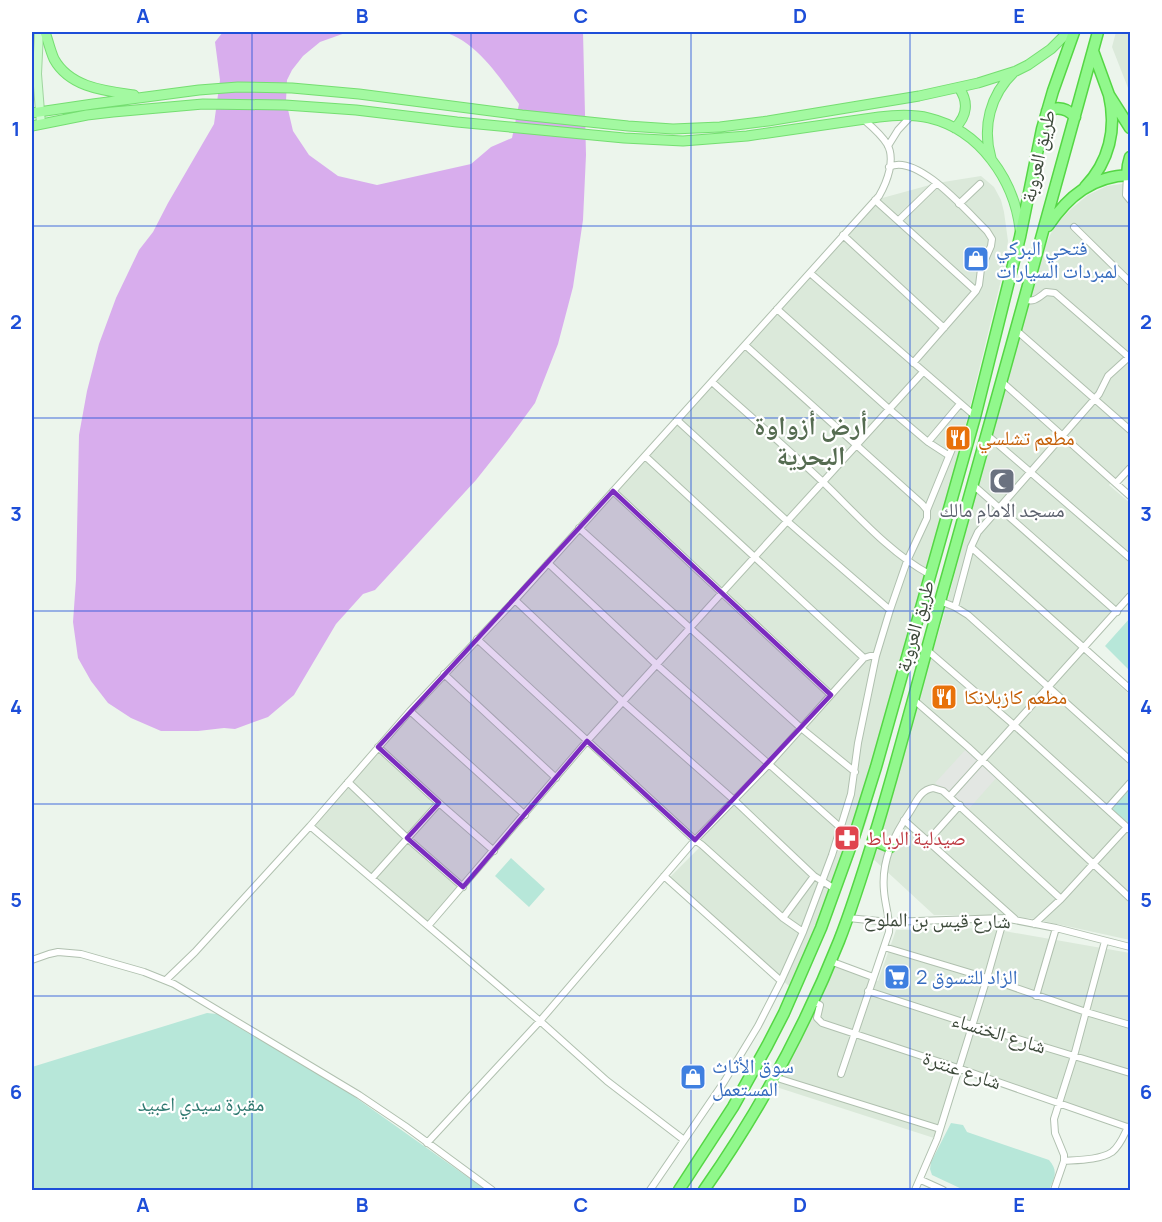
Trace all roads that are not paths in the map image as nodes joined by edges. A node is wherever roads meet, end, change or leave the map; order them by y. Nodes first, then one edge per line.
1 (39, 32) edge
2 (45, 32) edge
3 (1068, 32) edge
4 (1074, 32) edge
5 (1098, 32) edge
6 (1093, 51) junction
7 (1016, 70) junction
8 (959, 88) junction
9 (1109, 95) junction
10 (149, 97) junction
11 (1047, 111) junction
12 (35, 112) edge
13 (911, 116) junction
14 (1075, 117) junction
15 (863, 119) junction
16 (36, 125) edge
17 (955, 128) junction
18 (1131, 128) edge
19 (888, 146) junction
20 (1131, 157) edge
21 (992, 160) junction
22 (889, 167) junction
23 (1129, 175) edge
24 (937, 183) junction
25 (980, 184) dead end
26 (1083, 189) junction
27 (875, 200) junction
28 (1131, 200) edge
29 (960, 204) junction
30 (899, 220) junction
31 (1074, 227) dead end
32 (843, 235) junction
33 (1020, 237) junction
34 (1041, 239) junction
35 (810, 273) junction
36 (1131, 282) edge
37 (976, 291) junction
38 (1024, 299) junction
39 (777, 309) junction
40 (944, 328) junction
41 (1016, 329) junction
42 (745, 345) junction
43 (1130, 357) edge
44 (913, 363) junction
45 (923, 372) junction
46 (1001, 381) junction
47 (712, 382) junction
48 (1095, 399) junction
49 (960, 404) junction
50 (889, 409) junction
51 (975, 417) junction
52 (677, 420) junction
53 (1131, 430) edge
54 (971, 431) junction
55 (986, 434) junction
56 (1063, 435) junction
57 (928, 442) junction
58 (857, 444) junction
59 (948, 455) junction
60 (645, 456) junction
61 (1131, 468) edge
62 (1030, 472) junction
63 (823, 482) junction
64 (1116, 483) junction
65 (972, 484) junction
66 (612, 491) junction
67 (1131, 496) edge
68 (999, 507) junction
69 (927, 510) junction
70 (787, 521) junction
71 (579, 528) junction
72 (971, 547) junction
73 (755, 556) junction
74 (1131, 558) edge
75 (907, 561) junction
76 (548, 563) junction
77 (929, 574) junction
78 (722, 592) junction
79 (1131, 596) edge
80 (515, 600) junction
81 (940, 601) junction
82 (955, 607) junction
83 (890, 610) junction
84 (1117, 612) junction
85 (690, 628) junction
86 (477, 639) junction
87 (1084, 648) junction
88 (927, 651) junction
89 (876, 656) junction
90 (864, 658) junction
91 (657, 665) junction
92 (444, 674) junction
93 (1048, 687) junction
94 (1131, 689) edge
95 (831, 695) junction
96 (914, 700) junction
97 (623, 702) junction
98 (410, 711) junction
99 (1014, 725) junction
100 (801, 728) junction
101 (587, 741) junction
102 (378, 747) junction
103 (982, 760) junction
104 (1131, 760) edge
105 (769, 764) junction
106 (855, 772) junction
107 (556, 778) junction
108 (348, 782) junction
109 (1131, 783) edge
110 (950, 796) junction
111 (734, 800) junction
112 (439, 803) junction
113 (960, 805) junction
114 (1107, 809) junction
115 (525, 815) junction
116 (904, 820) junction
117 (310, 826) junction
118 (841, 828) junction
119 (1129, 829) edge
120 (407, 838) junction
121 (695, 840) junction
122 (873, 840) junction
123 (927, 842) junction
124 (890, 847) junction
125 (494, 851) junction
126 (1094, 864) junction
127 (664, 876) junction
128 (814, 876) junction
129 (372, 878) junction
130 (822, 882) junction
131 (463, 887) junction
132 (835, 889) junction
133 (1131, 898) edge
134 (1061, 899) junction
135 (783, 918) junction
136 (848, 918) junction
137 (1004, 918) junction
138 (1016, 920) junction
139 (889, 922) junction
140 (1034, 924) junction
141 (428, 926) junction
142 (1056, 928) junction
143 (803, 932) junction
144 (1105, 941) junction
145 (884, 947) junction
146 (1131, 947) edge
147 (32, 960) edge
148 (830, 961) junction
149 (873, 977) junction
150 (987, 978) junction
151 (166, 980) junction
152 (781, 981) junction
153 (868, 991) junction
154 (1036, 996) junction
155 (813, 1001) junction
156 (1086, 1012) junction
157 (540, 1021) junction
158 (972, 1025) junction
159 (1131, 1025) edge
160 (855, 1034) junction
161 (1074, 1056) junction
162 (958, 1068) junction
163 (1131, 1073) edge
164 (841, 1074) dead end
165 (774, 1077) junction
166 (1058, 1104) junction
167 (1129, 1128) edge
168 (940, 1129) junction
169 (684, 1140) junction
170 (427, 1143) junction
171 (1064, 1161) junction
172 (921, 1180) junction
173 (492, 1191) edge
174 (650, 1191) edge
175 (679, 1191) edge
176 (704, 1191) edge
177 (915, 1191) edge
178 (943, 1191) edge
179 (1054, 1191) edge

1 - 12 main road
2 - 10 main road
3 - 7 main road
4 - 11 highway, طريق العروبة
5 - 6 highway, طريق العروبة
6 - 9 highway
6 - 14 highway, طريق العروبة
7 - 8 main road
7 - 21 main road
8 - 10 main road
8 - 17 main road
9 - 18 highway
9 - 26 highway
10 - 12 main road
11 - 14 highway
11 - 33 highway, طريق العروبة
12 - 16 main road
13 - 15 main road
13 - 17 main road
13 - 19 street
14 - 34 highway, طريق العروبة
15 - 16 main road
15 - 19 street
17 - 21 main road
19 - 22 street
20 - 23 highway
21 - 33 main road
22 - 24 street
22 - 27 street
23 - 26 highway
23 - 28 street
24 - 29 street
24 - 30 street
25 - 29 street
26 - 34 highway
27 - 30 street
27 - 32 street
29 - 37 street
30 - 37 street
31 - 36 street
32 - 35 street
32 - 40 street
33 - 51 highway, طريق العروبة
34 - 38 highway, طريق العروبة
35 - 39 street
35 - 44 street
37 - 40 street
38 - 41 highway, طريق العروبة
38 - 43 street
39 - 42 street
39 - 50 street
40 - 44 street
41 - 46 highway, طريق العروبة
41 - 48 street
42 - 47 street
42 - 58 street
43 - 48 street
44 - 45 street
45 - 49 street
45 - 50 street
46 - 55 highway, طريق العروبة
46 - 56 street
47 - 52 street
47 - 63 street
48 - 53 street
48 - 56 street
49 - 51 street
49 - 57 street
50 - 57 street
50 - 58 street
51 - 54 highway, طريق العروبة
52 - 60 street
52 - 70 street
54 - 59 street
54 - 77 highway, طريق العروبة
55 - 62 street
55 - 65 highway, طريق العروبة
56 - 62 street
56 - 64 street
57 - 59 street
58 - 63 street
58 - 69 street
59 - 69 street
60 - 66 street
60 - 73 street
61 - 64 street
62 - 68 street
62 - 74 street
63 - 70 street
63 - 75 street
64 - 67 street
65 - 68 street
65 - 81 highway, طريق العروبة
66 - 71 street
66 - 78 street
68 - 72 street
68 - 84 street
69 - 75 street
70 - 73 street
70 - 83 street
71 - 76 street
71 - 85 street
72 - 82 street
72 - 87 street
73 - 78 street
73 - 90 street
75 - 77 street
75 - 83 street
76 - 80 street
76 - 91 street
77 - 132 highway, طريق العروبة
78 - 85 street
78 - 95 street
79 - 84 street
80 - 86 street
80 - 97 street
81 - 82 street
81 - 88 highway, طريق العروبة
82 - 93 street
83 - 89 street
84 - 87 street
85 - 91 street
85 - 100 street
86 - 92 street
86 - 101 street
87 - 93 street
87 - 94 street
88 - 96 highway, طريق العروبة
88 - 99 street
89 - 90 street
89 - 106 street
90 - 95 street
91 - 97 street
91 - 105 street
92 - 98 street
92 - 107 street
93 - 99 street
93 - 104 street
95 - 100 street
96 - 103 street
96 - 122 highway, طريق العروبة
97 - 101 street
97 - 111 street
98 - 102 street
98 - 115 street
99 - 103 street
99 - 114 street
100 - 105 street
100 - 106 street
101 - 107 street
101 - 121 street
102 - 108 street
102 - 112 street
103 - 110 street
103 - 126 street
105 - 111 street
105 - 118 street
106 - 118 street
107 - 115 street
108 - 117 street
108 - 120 street
109 - 114 street
110 - 113 street
110 - 116 street
111 - 121 street
111 - 128 street
112 - 120 street
112 - 125 street
113 - 123 street
113 - 134 street
114 - 119 street
115 - 125 street
116 - 123 street
116 - 124 street
117 - 129 street
117 - 151 street
118 - 130 street
119 - 126 street
120 - 129 street
120 - 131 street
121 - 127 street
121 - 135 street
122 - 124 highway
122 - 136 highway, طريق العروبة
123 - 138 street
124 - 139 street
125 - 131 street
126 - 133 street
126 - 134 street
127 - 152 street
127 - 157 street
128 - 130 street
128 - 135 street
129 - 141 street
130 - 132 street
130 - 143 street
131 - 141 street
132 - 175 highway, طريق العروبة
134 - 140 street
135 - 143 street
136 - 139 street, شارع قيس بن الملوح
136 - 148 highway, طريق العروبة
137 - 138 street, شارع قيس بن الملوح
137 - 139 street, شارع قيس بن الملوح
137 - 150 street
138 - 140 street, شارع قيس بن الملوح
139 - 145 street
140 - 142 street, شارع قيس بن الملوح
141 - 157 street
142 - 144 street, شارع قيس بن الملوح
142 - 154 street
143 - 152 street
144 - 146 street, شارع قيس بن الملوح
144 - 156 street
145 - 149 street
145 - 150 street
147 - 151 street
148 - 149 street
148 - 155 highway, طريق العروبة
149 - 153 street
150 - 154 street
150 - 158 street
151 - 170 street
152 - 169 street
153 - 158 street, شارع الخنساء
153 - 160 street
154 - 156 street
155 - 160 street, شارع عنترة
155 - 165 highway, طريق العروبة
156 - 159 street
156 - 161 street
157 - 169 street
157 - 170 street
158 - 161 street, شارع الخنساء
158 - 162 street
160 - 162 street, شارع عنترة
160 - 164 street
161 - 163 street, شارع الخنساء
161 - 166 street
162 - 166 street, شارع عنترة
162 - 168 street
165 - 168 street
165 - 176 highway, طريق العروبة
166 - 167 street, شارع عنترة
166 - 171 street
167 - 171 street
168 - 172 street
169 - 174 street
170 - 173 street
171 - 179 street
172 - 177 street
172 - 178 street

